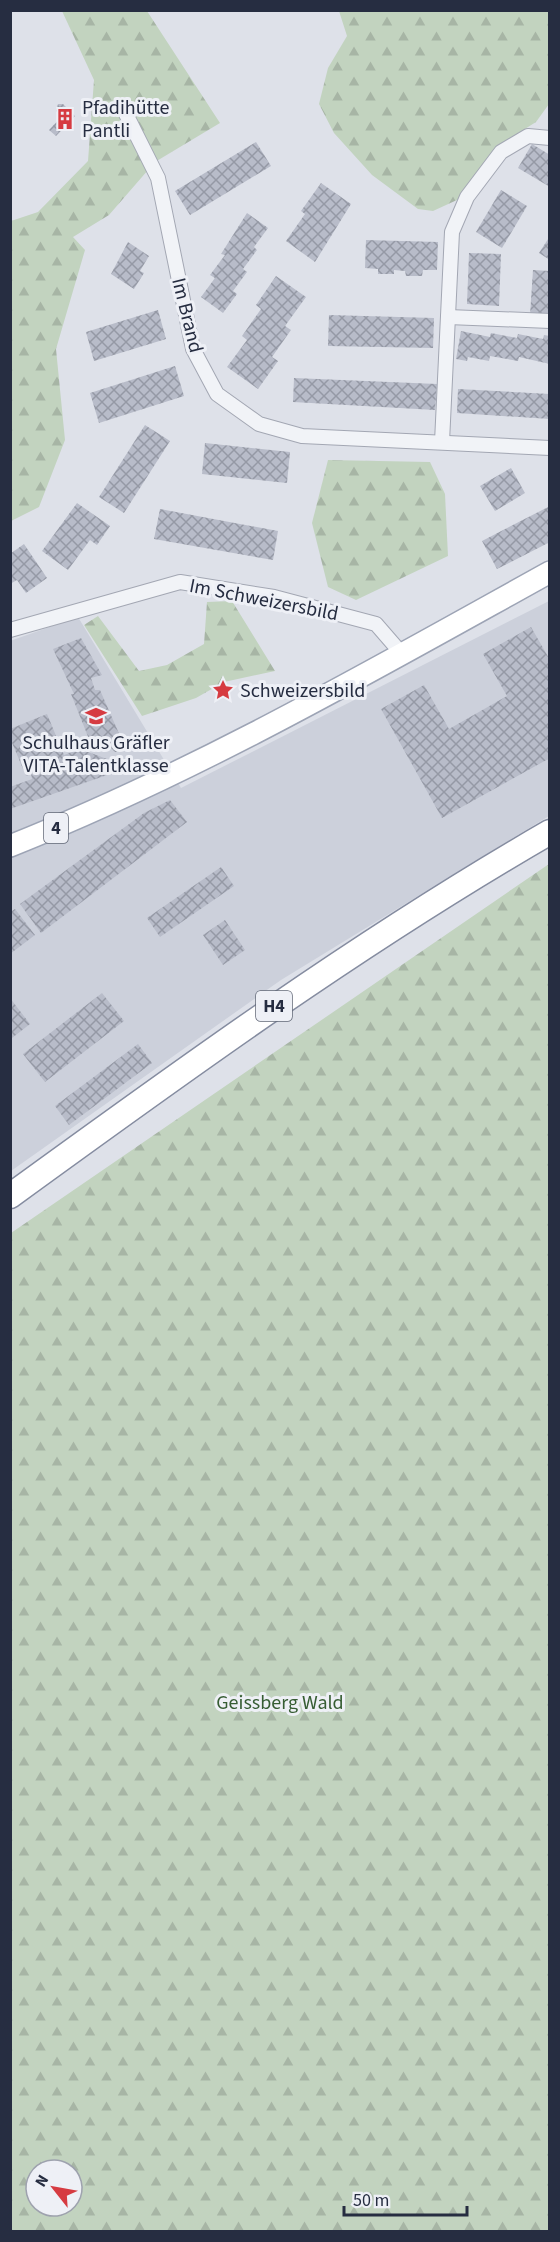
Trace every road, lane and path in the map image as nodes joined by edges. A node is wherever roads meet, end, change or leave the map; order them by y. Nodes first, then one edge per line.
1 (126, 114) dead end
2 (549, 138) edge
3 (448, 317) junction
4 (549, 321) edge
5 (442, 442) junction
6 (549, 448) edge
7 (549, 572) edge
8 (10, 630) edge
9 (402, 654) junction
10 (549, 832) edge
11 (10, 846) edge
12 (10, 1196) edge

1 - 5 street, Im Brand
2 - 3 street
3 - 4 street
3 - 5 street
5 - 6 street, Im Brand
7 - 9 main road, 4
8 - 9 street, Im Schweizersbild
9 - 11 main road, 4
10 - 12 highway, H4

